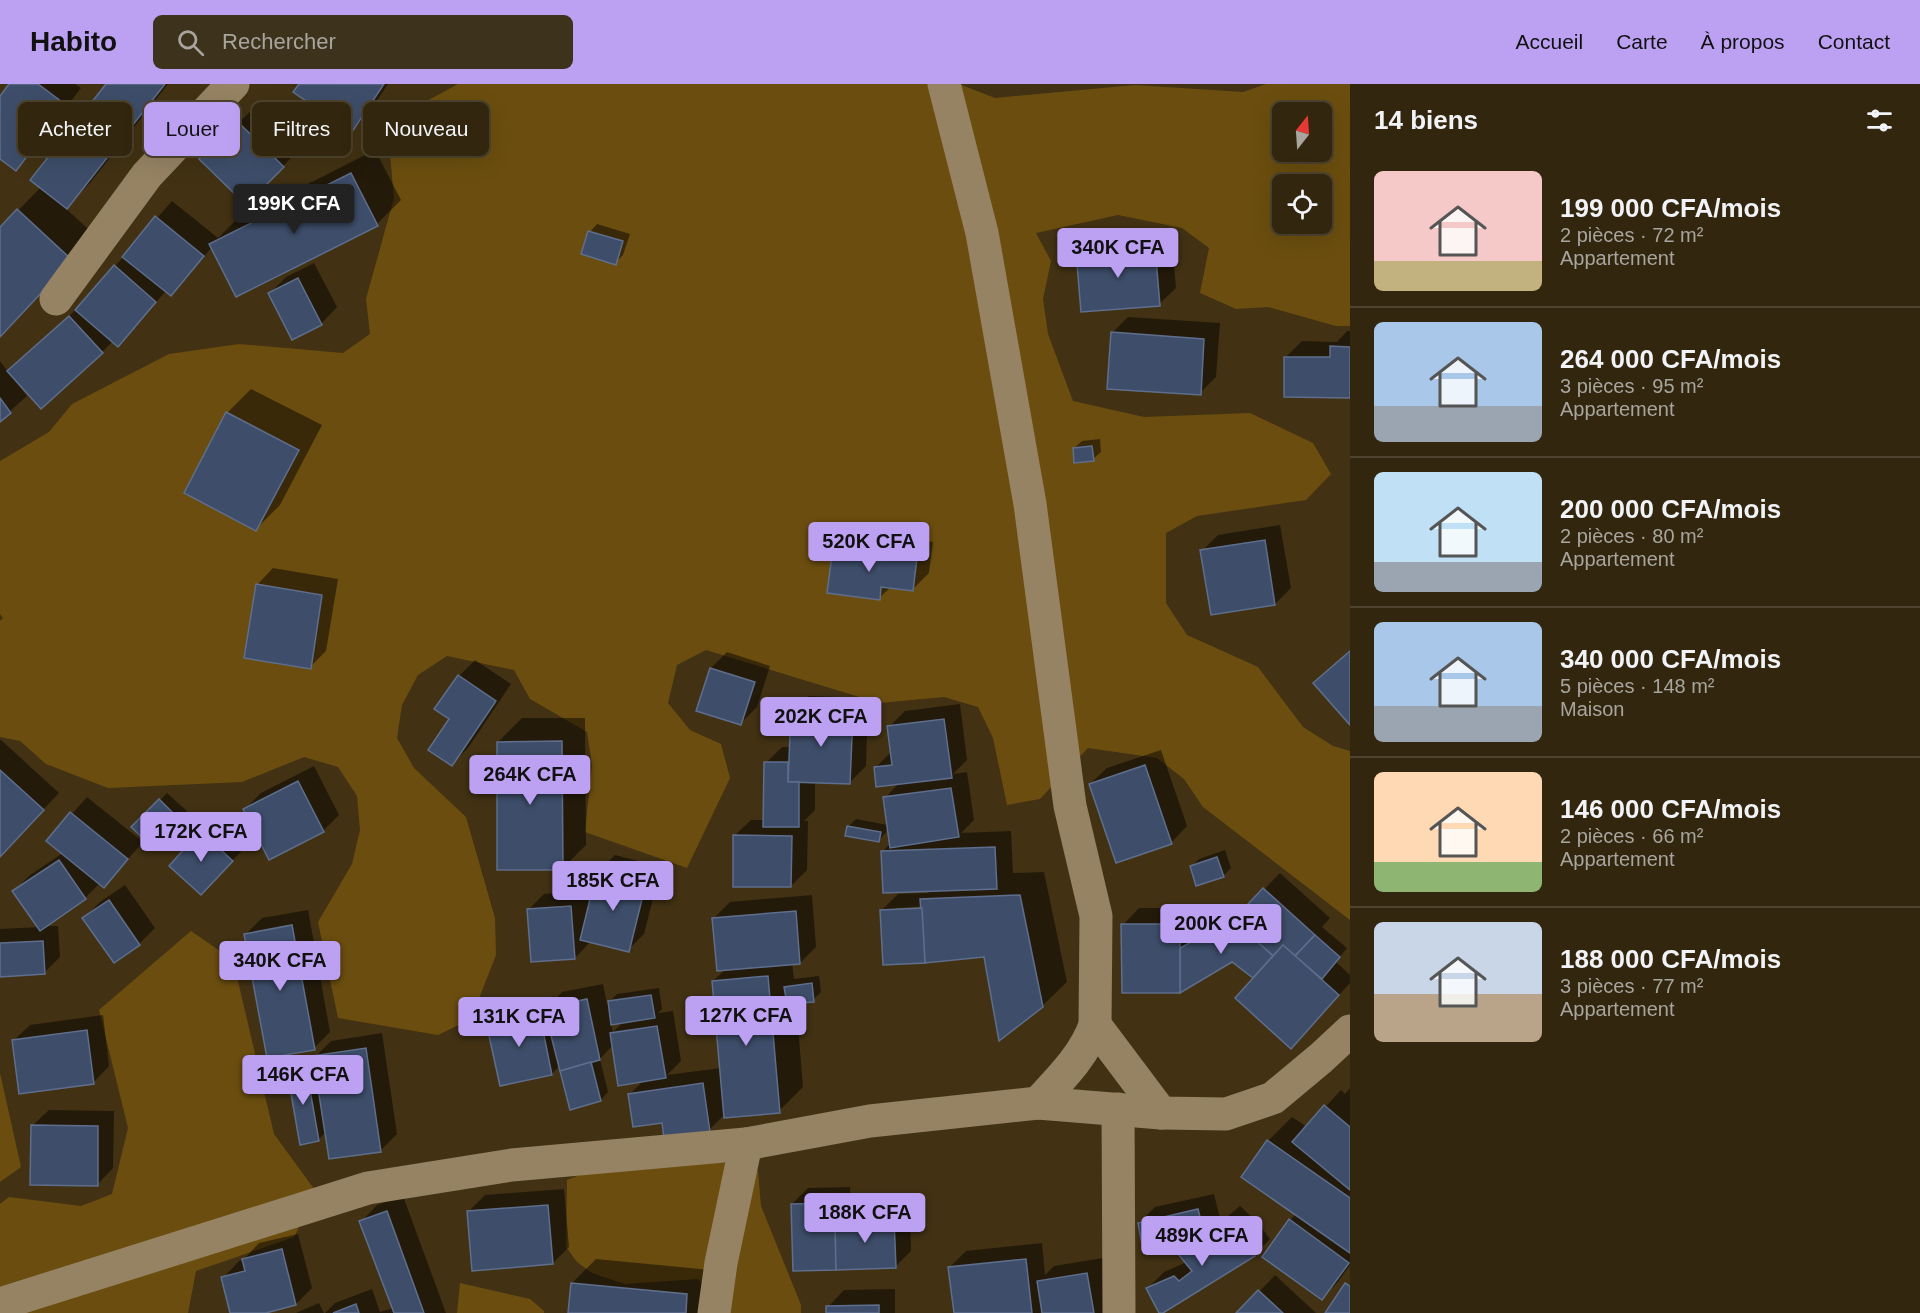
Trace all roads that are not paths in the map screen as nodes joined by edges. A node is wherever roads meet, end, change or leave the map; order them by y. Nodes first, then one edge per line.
1 (233, 84) edge
2 (944, 84) edge
3 (56, 299) dead end
4 (1095, 1025) junction
5 (1350, 1031) edge
6 (1038, 1103) junction
7 (1118, 1109) junction
8 (1161, 1113) junction
9 (746, 1144) junction
10 (0, 1304) edge
11 (714, 1313) edge
12 (1119, 1313) edge

1 - 3 street
2 - 4 street
4 - 6 street
4 - 8 street
5 - 8 street
6 - 7 street
6 - 9 street
7 - 8 street
7 - 12 street
9 - 10 street
9 - 11 street

